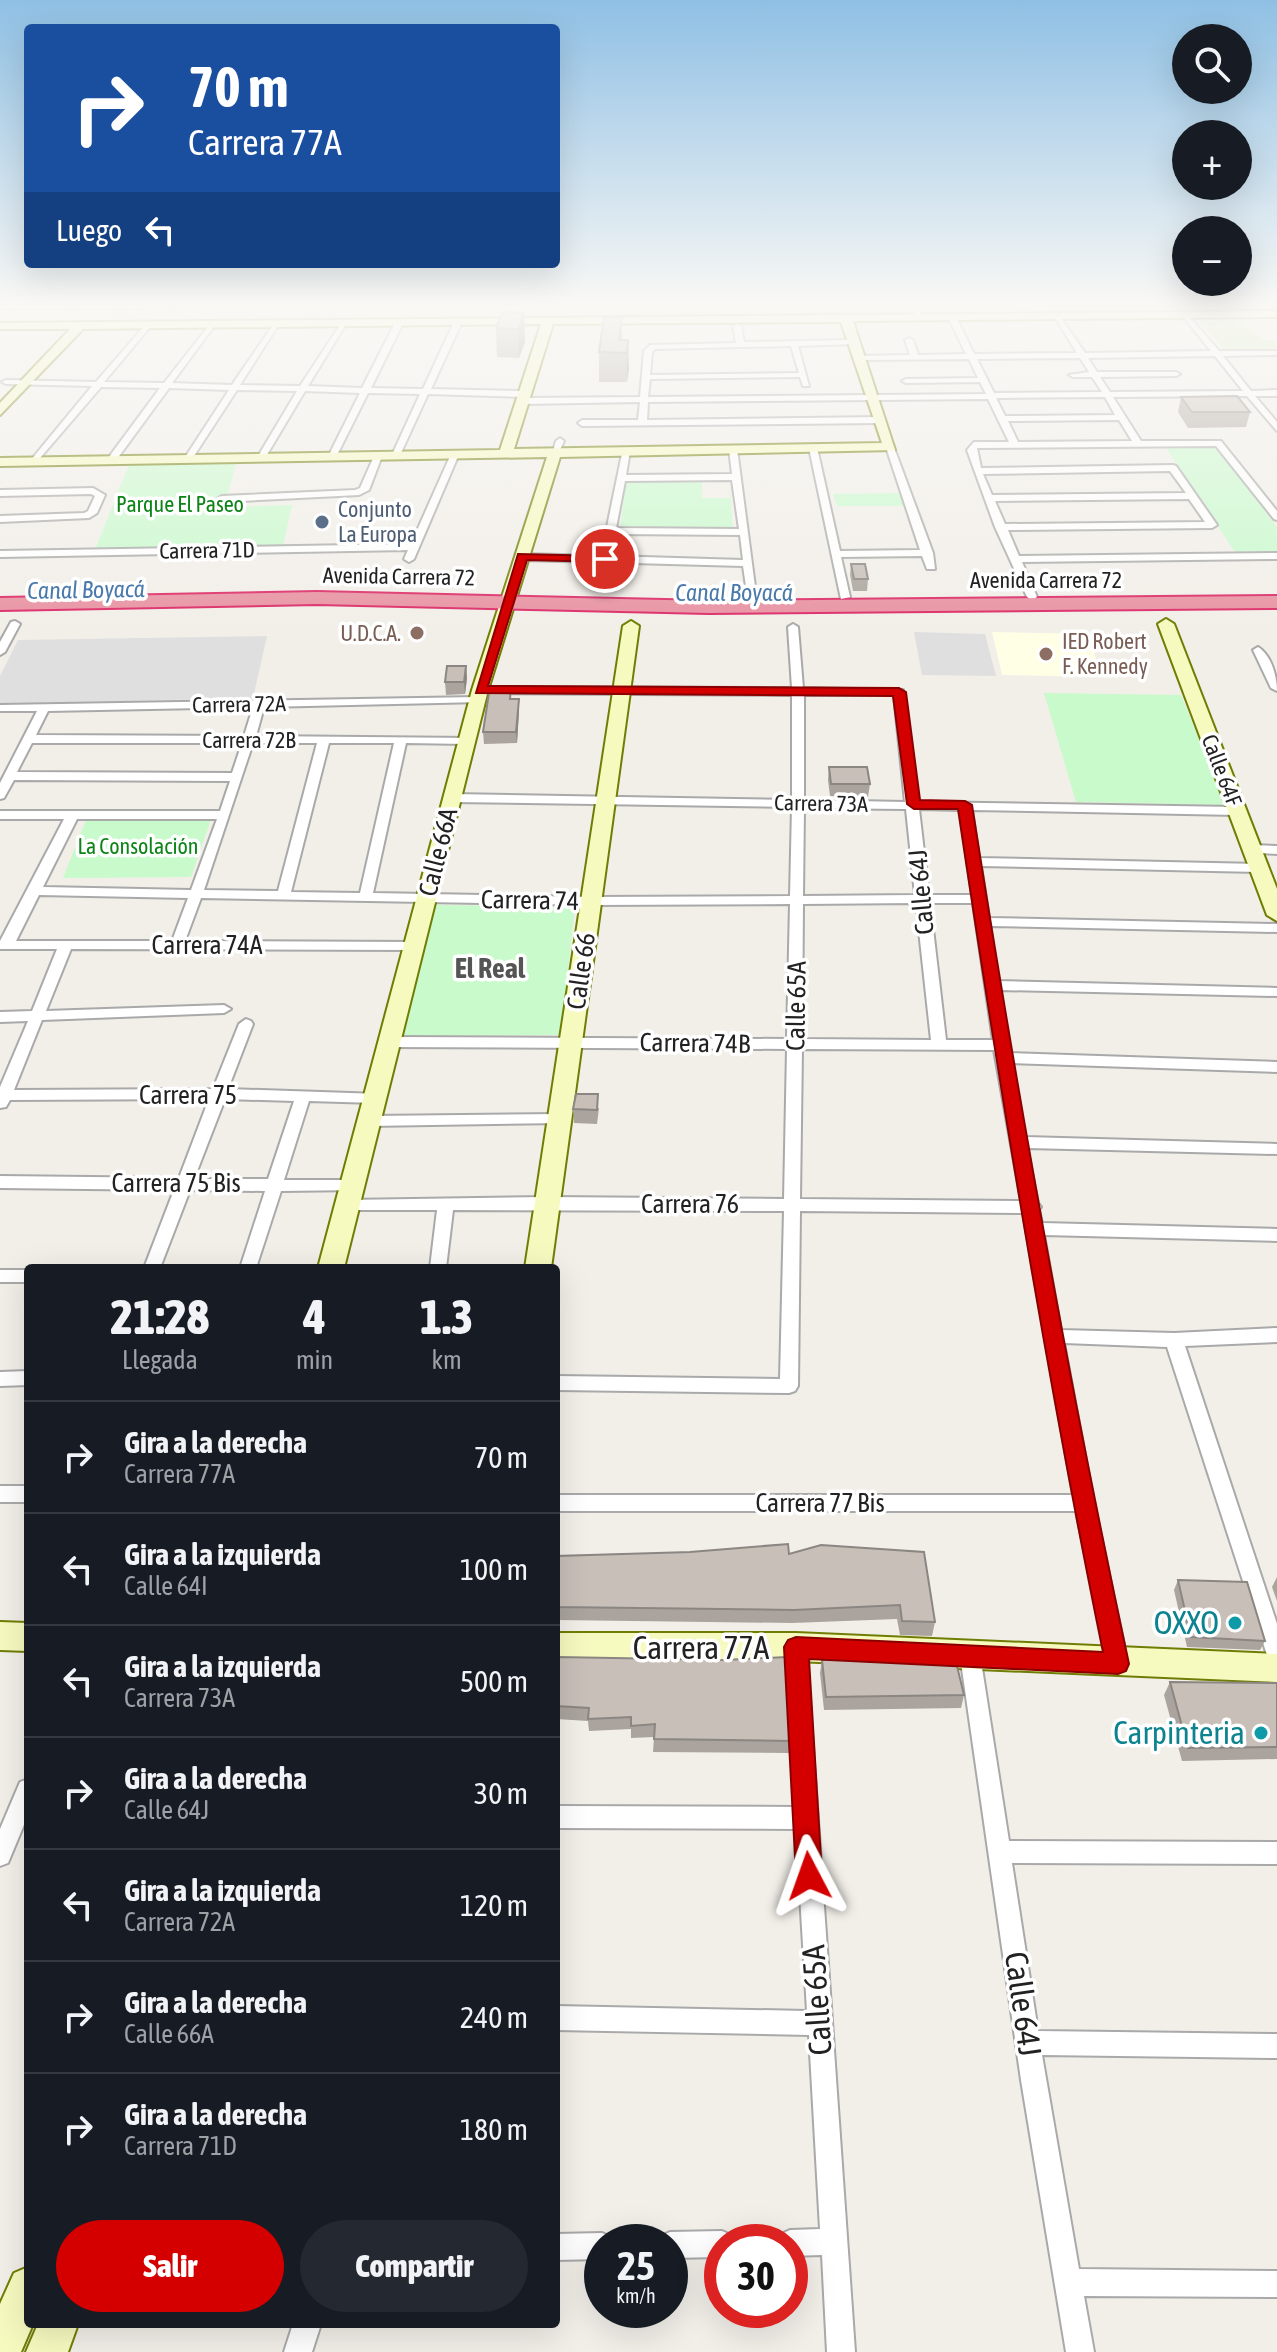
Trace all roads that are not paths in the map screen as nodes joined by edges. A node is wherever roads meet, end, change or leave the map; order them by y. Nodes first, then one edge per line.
1 (74, 413) edge
2 (146, 413) edge
3 (218, 413) edge
4 (288, 413) edge
5 (355, 413) edge
6 (416, 413) edge
7 (519, 413) edge
8 (643, 413) edge
9 (878, 413) edge
10 (1000, 413) edge
11 (1118, 413) edge
12 (1121, 417) junction
13 (1003, 419) junction
14 (881, 420) junction
15 (582, 423) dead end
16 (642, 423) junction
17 (1137, 442) junction
18 (1014, 443) junction
19 (890, 447) junction
20 (813, 448) junction
21 (552, 449) junction
22 (733, 449) junction
23 (626, 451) junction
24 (506, 453) junction
25 (455, 454) junction
26 (396, 455) junction
27 (378, 456) junction
28 (332, 457) junction
29 (261, 458) junction
30 (188, 459) junction
31 (111, 461) junction
32 (0, 462) edge
33 (34, 462) junction
34 (977, 471) junction
35 (736, 477) junction
36 (621, 478) junction
37 (0, 493) edge
38 (1192, 496) junction
39 (988, 498) junction
40 (222, 499) dead end
41 (1277, 517) edge
42 (0, 519) edge
43 (1000, 527) junction
44 (610, 531) junction
45 (744, 532) junction
46 (414, 547) junction
47 (928, 553) junction
48 (0, 554) edge
49 (837, 554) junction
50 (1277, 556) edge
51 (522, 557) junction
52 (409, 559) dead end
53 (605, 559) junction
54 (1016, 559) junction
55 (748, 563) junction
56 (931, 567) dead end
57 (1277, 594) edge
58 (132, 595) junction
59 (0, 597) edge
60 (845, 597) junction
61 (926, 597) junction
62 (1032, 597) junction
63 (1226, 599) junction
64 (753, 600) junction
65 (153, 602) junction
66 (1277, 602) edge
67 (0, 604) edge
68 (954, 604) junction
69 (498, 609) junction
70 (1277, 615) edge
71 (918, 617) junction
72 (981, 617) junction
73 (276, 619) dead end
74 (369, 620) dead end
75 (197, 621) dead end
76 (5, 622) edge
77 (121, 622) dead end
78 (1277, 622) edge
79 (1237, 623) dead end
80 (891, 624) junction
81 (1158, 624) joint
82 (1194, 624) dead end
83 (1010, 625) junction
84 (1043, 625) dead end
85 (646, 626) junction
86 (769, 627) dead end
87 (793, 627) junction
88 (724, 628) dead end
89 (1258, 650) dead end
90 (0, 652) edge
91 (1277, 688) edge
92 (621, 690) junction
93 (798, 690) junction
94 (899, 692) joint
95 (479, 695) junction
96 (260, 703) junction
97 (0, 708) edge
98 (44, 708) junction
99 (31, 739) junction
100 (251, 740) junction
101 (324, 740) junction
102 (401, 740) junction
103 (467, 740) junction
104 (10, 776) junction
105 (237, 777) junction
106 (0, 795) edge
107 (452, 798) junction
108 (605, 801) junction
109 (798, 802) junction
110 (914, 804) junction
111 (965, 805) junction
112 (1237, 811) junction
113 (73, 814) junction
114 (0, 815) edge
115 (225, 815) junction
116 (1252, 849) junction
117 (1277, 850) edge
118 (972, 862) junction
119 (1259, 868) junction
120 (33, 891) junction
121 (198, 893) junction
122 (284, 894) junction
123 (366, 895) junction
124 (427, 898) junction
125 (921, 899) junction
126 (979, 899) junction
127 (797, 900) junction
128 (591, 901) junction
129 (1277, 915) edge
130 (983, 922) junction
131 (1277, 928) edge
132 (3, 945) edge
133 (66, 945) junction
134 (177, 945) junction
135 (414, 946) junction
136 (993, 985) junction
137 (1277, 992) edge
138 (224, 1009) dead end
139 (35, 1016) junction
140 (0, 1017) edge
141 (246, 1024) dead end
142 (571, 1041) junction
143 (389, 1042) junction
144 (795, 1044) junction
145 (939, 1044) junction
146 (1003, 1052) junction
147 (1277, 1067) edge
148 (219, 1094) junction
149 (303, 1097) junction
150 (1, 1098) edge
151 (375, 1098) junction
152 (560, 1119) junction
153 (369, 1121) junction
154 (1020, 1142) junction
155 (1277, 1149) edge
156 (0, 1182) edge
157 (184, 1183) junction
158 (275, 1184) junction
159 (350, 1196) junction
160 (548, 1203) junction
161 (446, 1204) junction
162 (791, 1205) junction
163 (1033, 1207) junction
164 (1036, 1229) junction
165 (1277, 1235) edge
166 (154, 1264) edge
167 (249, 1264) edge
168 (332, 1264) edge
169 (438, 1264) edge
170 (539, 1264) edge
171 (0, 1276) edge
172 (24, 1276) edge
173 (1277, 1335) edge
174 (1054, 1336) junction
175 (1174, 1340) junction
176 (24, 1378) edge
177 (0, 1379) edge
178 (560, 1383) edge
179 (0, 1494) edge
180 (24, 1494) edge
181 (560, 1503) edge
182 (1084, 1503) junction
183 (0, 1636) edge
184 (24, 1637) edge
185 (560, 1647) edge
186 (796, 1647) junction
187 (970, 1655) junction
188 (1277, 1655) edge
189 (1118, 1664) junction
190 (1277, 1668) edge
191 (24, 1798) edge
192 (560, 1817) edge
193 (806, 1818) junction
194 (1001, 1852) junction
195 (1277, 1853) edge
196 (0, 1855) edge
197 (560, 2018) edge
198 (819, 2023) junction
199 (1029, 2043) junction
200 (1277, 2046) edge
201 (834, 2242) junction
202 (808, 2243) edge
203 (584, 2246) edge
204 (560, 2247) edge
205 (1070, 2282) junction
206 (1277, 2284) edge
207 (24, 2296) edge
208 (56, 2328) edge
209 (306, 2328) edge
210 (0, 2352) edge
211 (47, 2352) edge
212 (298, 2352) edge
213 (841, 2352) edge
214 (1080, 2352) edge

1 - 33 street
2 - 31 street
3 - 30 street
4 - 29 street
5 - 28 street
6 - 26 street
7 - 24 street
8 - 16 street
9 - 14 street
10 - 13 street
11 - 12 street
12 - 13 street
12 - 17 street
13 - 18 street
14 - 16 street
14 - 19 street
15 - 16 street
17 - 18 street
17 - 41 street
18 - 34 street
19 - 20 street
19 - 47 street
20 - 22 street
20 - 49 street
21 - 23 street
21 - 24 street
21 - 51 street, Calle 66A
21 - 69 street, Calle 66A
22 - 23 street
22 - 35 street
23 - 36 street
24 - 25 street
25 - 26 street
25 - 46 street
26 - 27 street
27 - 28 street
27 - 40 street
28 - 29 street
29 - 30 street
30 - 31 street
31 - 33 street
32 - 33 street
34 - 38 street
34 - 39 street
35 - 36 street
35 - 45 street
36 - 44 street
37 - 42 street
38 - 39 street
38 - 43 street
39 - 43 street
43 - 54 street
44 - 45 street
44 - 53 street
45 - 55 street
46 - 48 street, Carrera 71D
46 - 52 street
47 - 49 street
47 - 56 street
49 - 60 street
50 - 54 street
51 - 53 street
51 - 69 street, Calle 66A
53 - 55 street
54 - 62 street
55 - 64 street
57 - 63 highway, Avenida Carrera 72
58 - 59 highway, Avenida Carrera 72
58 - 65 highway
58 - 69 highway, Avenida Carrera 72
60 - 61 highway, Avenida Carrera 72
60 - 64 highway, Avenida Carrera 72
61 - 62 highway, Avenida Carrera 72
61 - 68 highway
62 - 63 highway, Avenida Carrera 72
63 - 66 highway, Avenida Carrera 72
63 - 68 highway, Avenida Carrera 72
64 - 69 highway, Avenida Carrera 72
65 - 67 highway, Avenida Carrera 72
65 - 69 highway, Avenida Carrera 72
68 - 69 highway, Avenida Carrera 72
69 - 71 highway, Avenida Carrera 72
69 - 74 highway, Avenida Carrera 72
69 - 76 highway, Avenida Carrera 72
69 - 85 highway, Avenida Carrera 72
69 - 95 street, Calle 66A
70 - 72 highway, Avenida Carrera 72
71 - 72 highway, Avenida Carrera 72
71 - 80 highway
72 - 83 highway
73 - 75 highway
76 - 77 highway
76 - 90 street
78 - 79 highway
80 - 83 highway, Avenida Carrera 72
80 - 87 highway, Avenida Carrera 72
81 - 82 highway
81 - 112 street, Calle 64F
83 - 84 highway, Avenida Carrera 72
85 - 88 highway, Avenida Carrera 72
85 - 92 street, Calle 66
86 - 87 highway, Avenida Carrera 72
87 - 93 street, Calle 65A
89 - 91 street
92 - 93 street, Carrera 72A
92 - 95 street, Carrera 72A
92 - 108 street, Calle 66
93 - 94 street, Carrera 72A
93 - 109 street, Calle 65A
94 - 110 street, Calle 64J
95 - 96 street, Carrera 72A
95 - 103 street, Calle 66A
96 - 98 street, Carrera 72A
96 - 100 street
97 - 98 street, Carrera 72A
98 - 99 street
99 - 100 street, Carrera 72B
99 - 104 street
100 - 101 street, Carrera 72B
100 - 105 street
101 - 102 street, Carrera 72B
101 - 122 street
102 - 103 street, Carrera 72B
102 - 123 street
103 - 107 street, Calle 66A
104 - 105 street
104 - 106 street
105 - 115 street
107 - 108 street, Carrera 73A
107 - 124 street, Calle 66A
108 - 109 street, Carrera 73A
108 - 128 street, Calle 66
109 - 110 street, Carrera 73A
109 - 127 street, Calle 65A
110 - 111 street, Carrera 73A
110 - 125 street, Calle 64J
111 - 112 street, Carrera 73A
111 - 118 street
112 - 116 street, Calle 64F
113 - 114 street
113 - 115 street
113 - 120 street
115 - 121 street
116 - 117 street
116 - 119 street, Calle 64F
118 - 119 street
118 - 126 street
119 - 129 street, Calle 64F
120 - 121 street, Carrera 74
120 - 132 street
121 - 122 street, Carrera 74
121 - 134 street
122 - 123 street, Carrera 74
123 - 124 street, Carrera 74
124 - 128 street, Carrera 74
124 - 135 street, Calle 66A
125 - 126 street, Carrera 74
125 - 127 street, Carrera 74
125 - 145 street, Calle 64J
126 - 130 street
127 - 128 street, Carrera 74
127 - 144 street, Calle 65A
128 - 142 street, Calle 66
130 - 131 street
130 - 136 street
132 - 133 street, Carrera 74A
133 - 134 street, Carrera 74A
133 - 139 street
134 - 135 street, Carrera 74A
135 - 143 street, Calle 66A
136 - 137 street
136 - 146 street
138 - 139 street
139 - 140 street
139 - 150 street
141 - 148 street
142 - 143 street, Carrera 74B
142 - 144 street, Carrera 74B
142 - 152 street, Calle 66
143 - 151 street, Calle 66A
144 - 145 street, Carrera 74B
144 - 162 street, Calle 65A
145 - 146 street, Carrera 74B
146 - 147 street, Carrera 74B
146 - 154 street
148 - 149 street, Carrera 75
148 - 150 street, Carrera 75
148 - 157 street
149 - 151 street, Carrera 75
149 - 158 street
151 - 153 street, Calle 66A
152 - 153 street
152 - 160 street, Calle 66
153 - 159 street, Calle 66A
154 - 155 street
154 - 163 street
156 - 157 street, Carrera 75 Bis
157 - 158 street, Carrera 75 Bis
157 - 166 street
158 - 159 street, Carrera 75 Bis
158 - 167 street
159 - 161 street, Carrera 76
159 - 168 street, Calle 66A
160 - 161 street, Carrera 76
160 - 162 street, Carrera 76
160 - 170 street, Calle 66
161 - 169 street
162 - 163 street, Carrera 76
162 - 178 street, Calle 65A
163 - 164 street
164 - 165 street
164 - 174 street
171 - 172 street
173 - 175 street
174 - 175 street
174 - 182 street
175 - 188 street
176 - 177 street
179 - 180 street
181 - 182 street, Carrera 77 Bis
182 - 189 street
183 - 184 street
185 - 186 street, Carrera 77A
186 - 187 street, Carrera 77A
186 - 193 street, Calle 65A
187 - 189 street, Carrera 77A
187 - 194 street, Calle 64J
189 - 190 street, Carrera 77A
191 - 196 street
192 - 193 street
193 - 198 street, Calle 65A
194 - 195 street
194 - 199 street, Calle 64J
197 - 198 street
198 - 201 street, Calle 65A
199 - 200 street
199 - 205 street, Calle 64J
201 - 202 street
201 - 213 street, Calle 65A
203 - 204 street
205 - 206 street
205 - 214 street, Calle 64J
207 - 210 street
208 - 211 street
209 - 212 street

